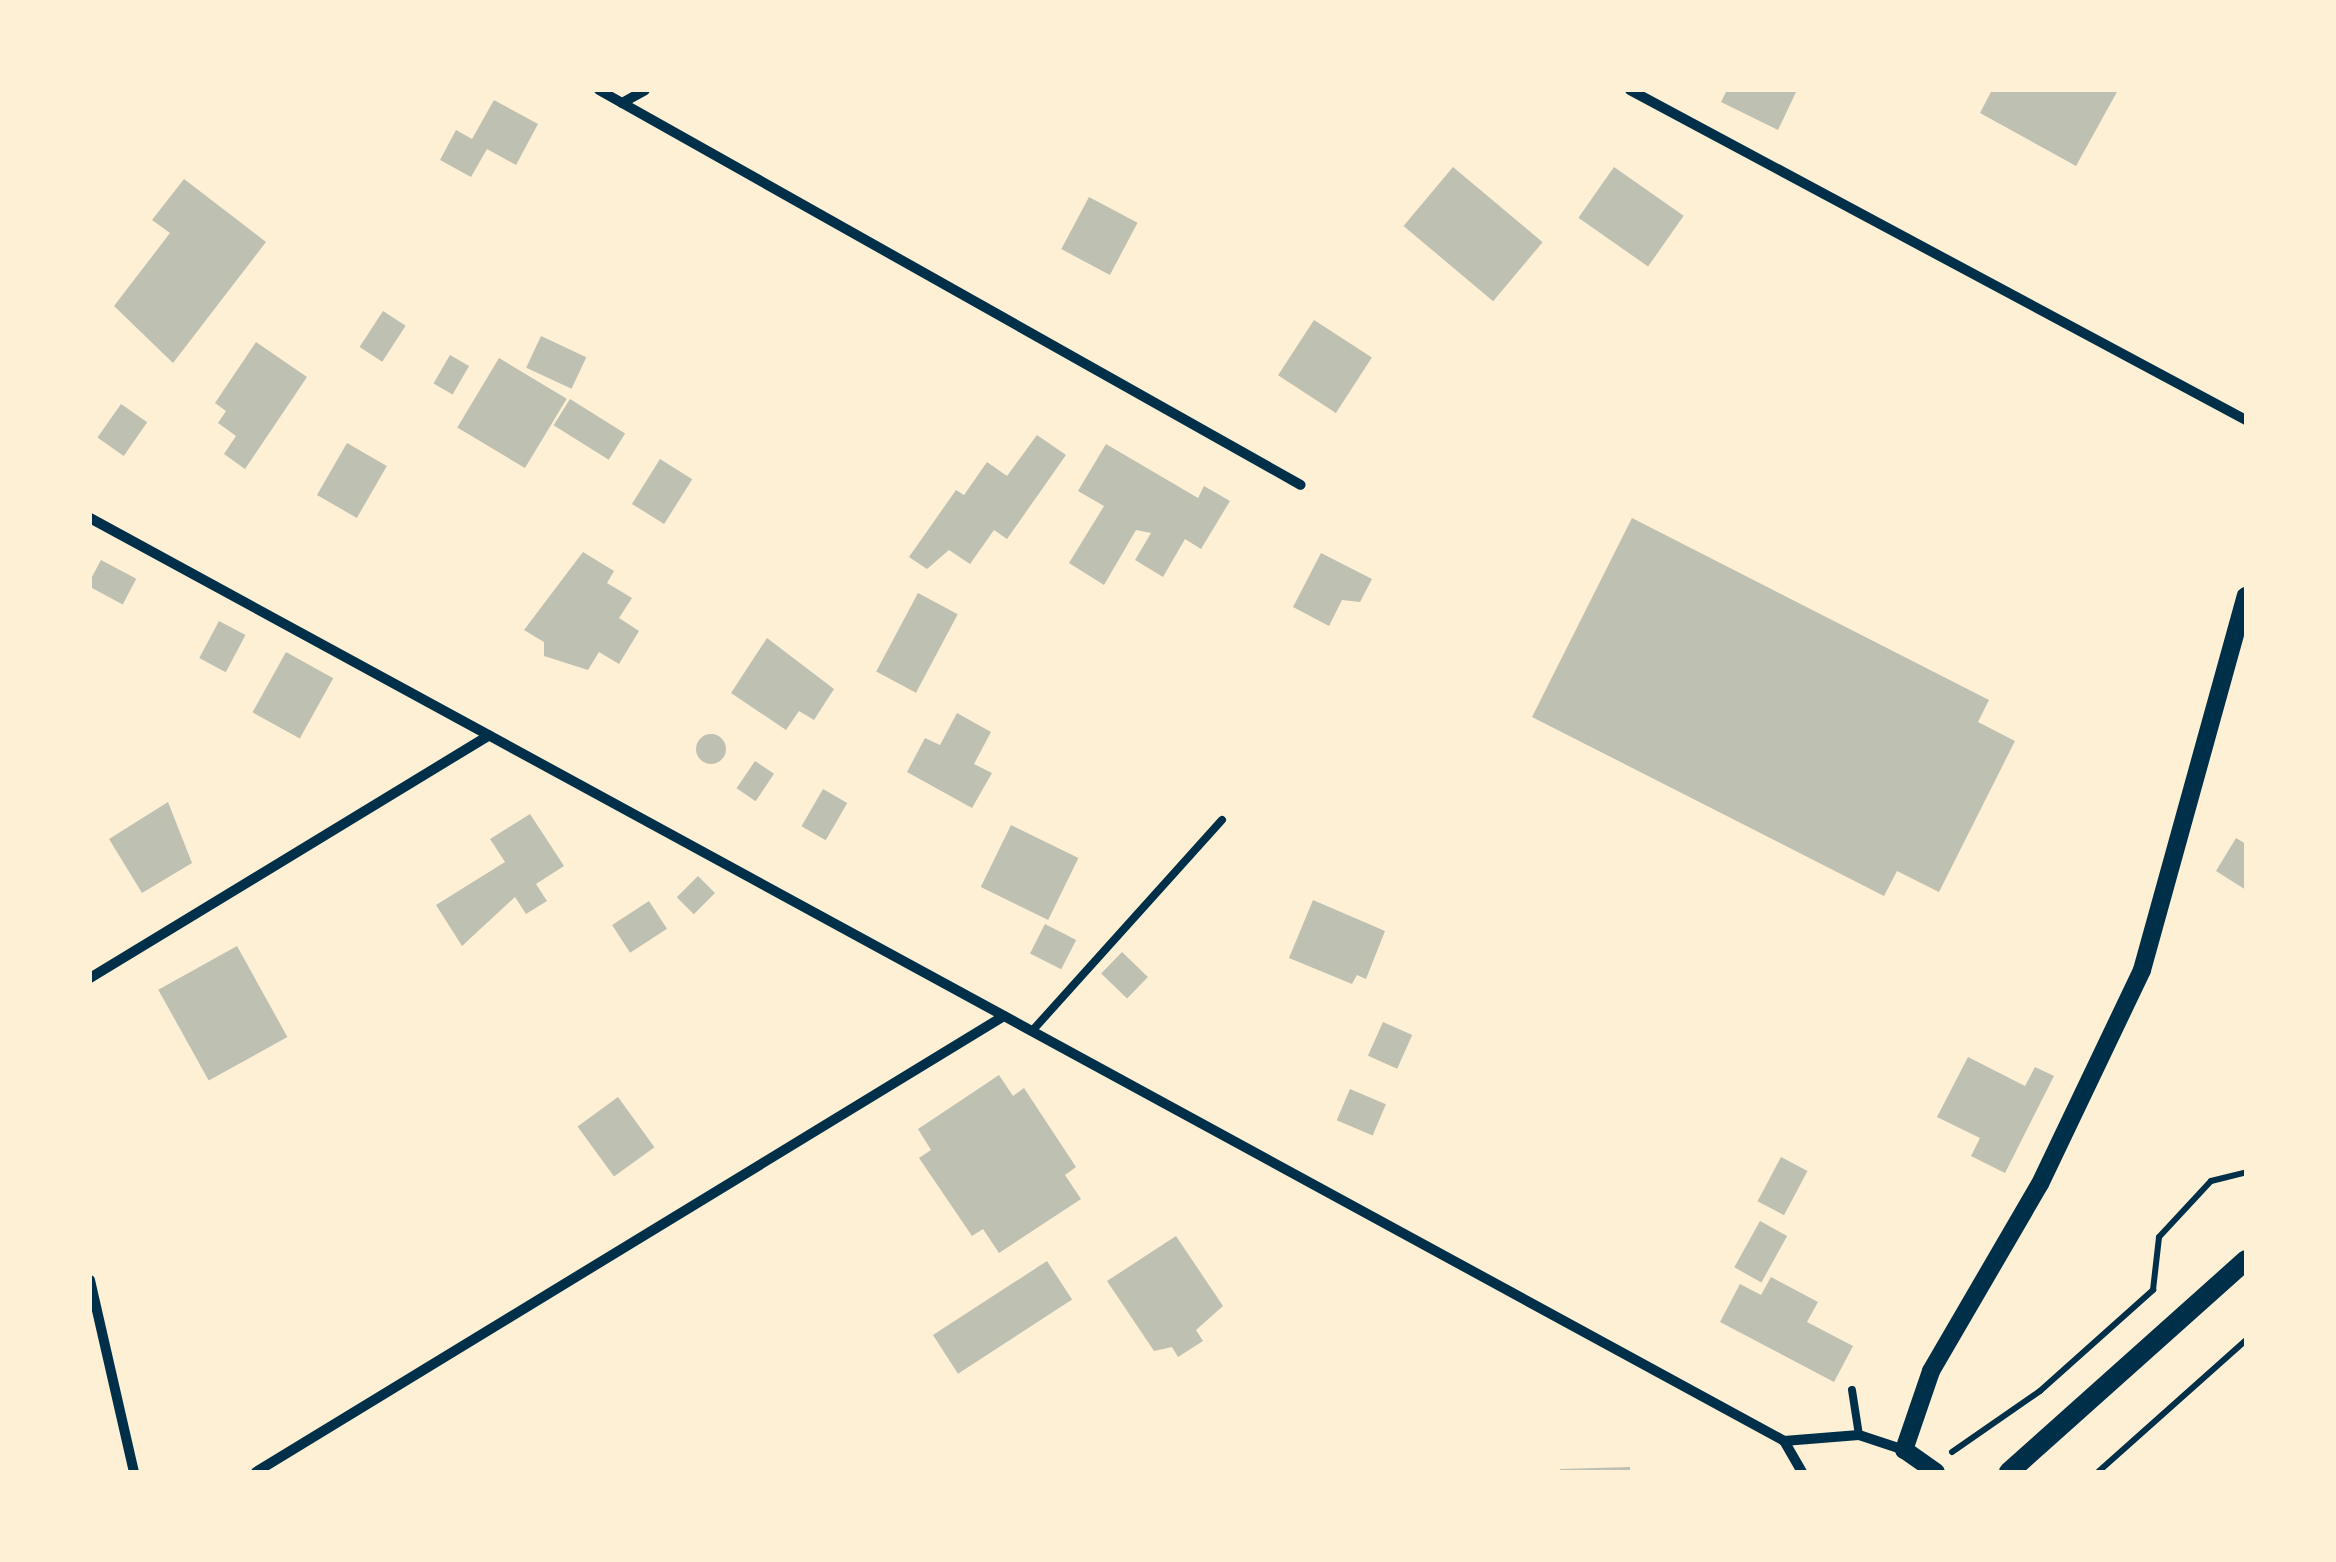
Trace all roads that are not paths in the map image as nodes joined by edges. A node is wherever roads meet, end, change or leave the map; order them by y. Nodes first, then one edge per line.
1 (599, 90) edge
2 (645, 90) edge
3 (1630, 90) edge
4 (622, 103) junction
5 (2246, 420) edge
6 (1301, 485) dead end
7 (90, 518) edge
8 (2246, 596) edge
9 (489, 735) junction
10 (1222, 820) dead end
11 (90, 978) edge
12 (1004, 1016) junction
13 (1032, 1031) junction
14 (2246, 1260) edge
15 (90, 1280) edge
16 (1852, 1390) dead end
17 (1859, 1435) junction
18 (1784, 1441) junction
19 (1904, 1450) junction
20 (134, 1472) edge
21 (256, 1472) edge
22 (1802, 1472) edge
23 (1936, 1472) edge
24 (2009, 1472) edge

1 - 4 street
2 - 4 street
3 - 5 street
4 - 6 street
7 - 9 street
8 - 19 street
9 - 11 street
9 - 12 street
10 - 13 lane
12 - 13 street
12 - 21 street
13 - 18 street
14 - 24 main road
15 - 20 street
16 - 17 lane
17 - 18 street
17 - 19 street
18 - 22 street
19 - 23 street

